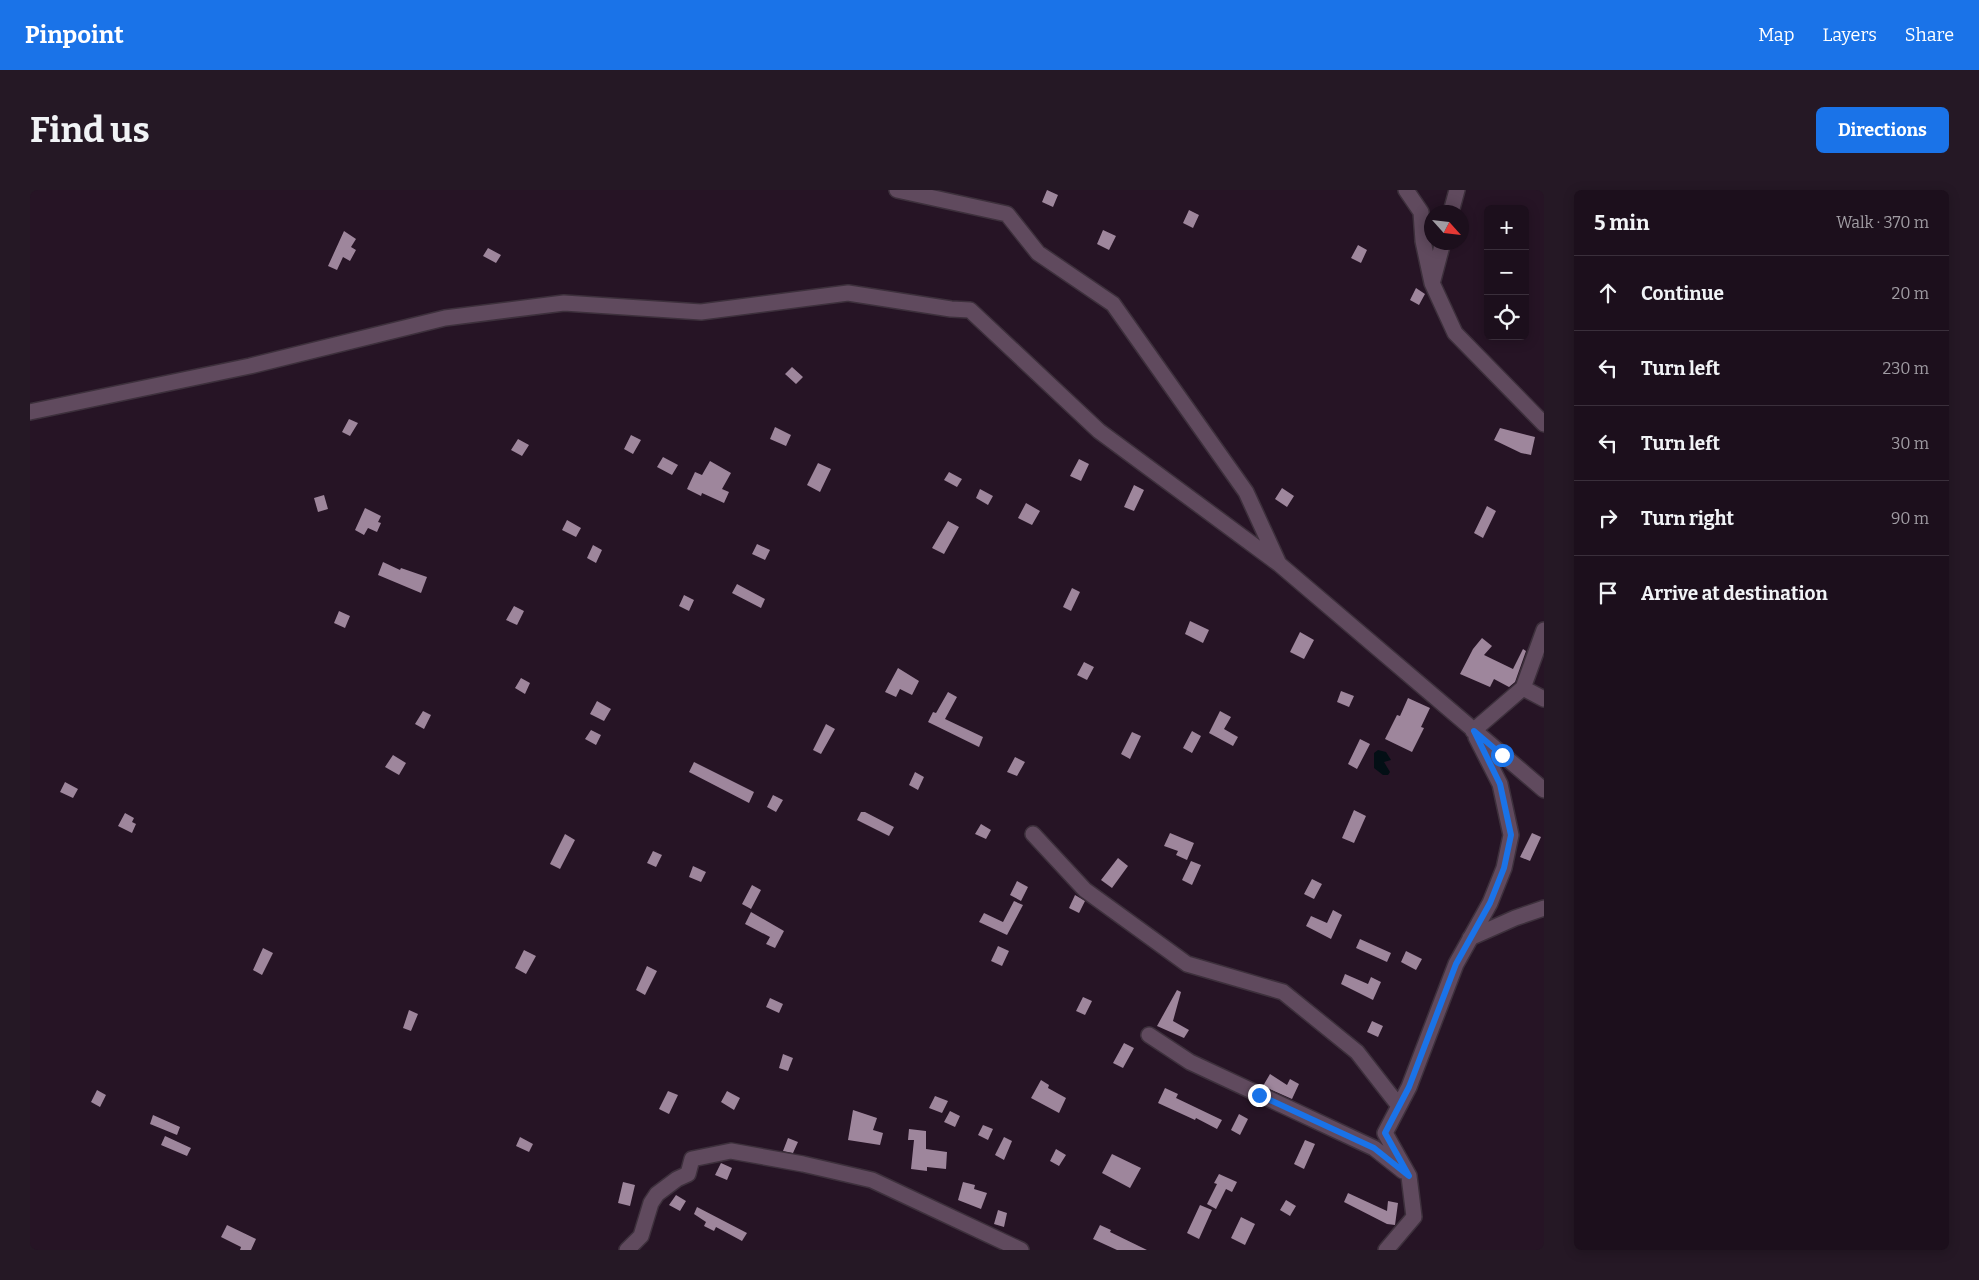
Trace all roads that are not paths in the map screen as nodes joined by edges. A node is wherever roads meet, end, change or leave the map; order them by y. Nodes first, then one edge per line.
1 (896, 190) edge
2 (1406, 190) edge
3 (1457, 190) edge
4 (913, 192) edge
5 (1453, 205) edge
6 (1441, 250) edge
7 (1432, 283) junction
8 (30, 412) edge
9 (1544, 424) edge
10 (1279, 564) junction
11 (1544, 630) edge
12 (1523, 688) junction
13 (1544, 699) edge
14 (1474, 731) junction
15 (1544, 790) edge
16 (1033, 834) dead end
17 (1544, 908) edge
18 (1470, 938) junction
19 (1149, 1035) dead end
20 (1399, 1106) junction
21 (1409, 1176) junction
22 (627, 1250) edge
23 (1021, 1250) edge
24 (1386, 1250) edge

1 - 4 street
2 - 7 street
3 - 5 street
4 - 10 street
6 - 7 street
7 - 9 street
8 - 10 street
10 - 14 street
11 - 12 street
12 - 13 street
12 - 14 street
14 - 15 street
14 - 18 street
16 - 20 street
17 - 18 street
18 - 20 street
19 - 21 street
20 - 21 street
21 - 24 street
22 - 23 street

